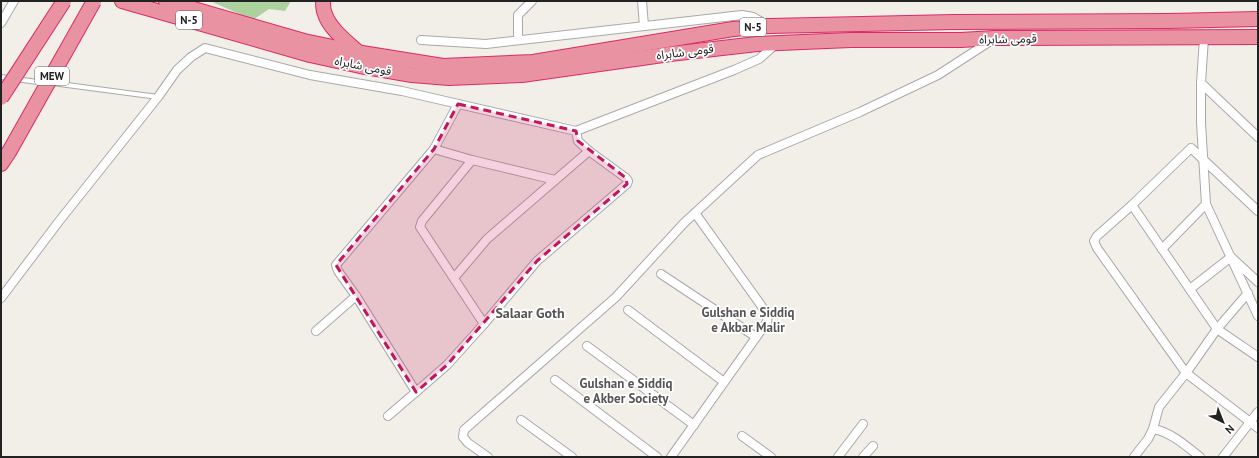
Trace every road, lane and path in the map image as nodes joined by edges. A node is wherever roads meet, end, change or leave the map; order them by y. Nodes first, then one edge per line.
1 (14, 1) edge
2 (64, 1) edge
3 (94, 1) edge
4 (122, 1) edge
5 (166, 1) edge
6 (323, 1) edge
7 (532, 1) edge
8 (642, 1) edge
9 (1258, 19) edge
10 (1029, 21) junction
11 (1, 23) edge
12 (644, 26) junction
13 (769, 26) junction
14 (256, 34) junction
15 (1258, 37) edge
16 (994, 38) junction
17 (1032, 38) junction
18 (1204, 38) junction
19 (421, 40) dead end
20 (518, 40) junction
21 (778, 43) junction
22 (358, 52) junction
23 (1, 77) edge
24 (1201, 83) junction
25 (158, 97) junction
26 (1, 98) edge
27 (458, 104) junction
28 (576, 131) junction
29 (1258, 137) edge
30 (434, 149) junction
31 (589, 151) junction
32 (1203, 159) junction
33 (472, 160) junction
34 (1, 164) edge
35 (555, 180) junction
36 (1206, 204) junction
37 (1132, 205) junction
38 (1258, 211) edge
39 (695, 213) junction
40 (1162, 248) junction
41 (1231, 257) junction
42 (661, 274) dead end
43 (454, 278) junction
44 (1258, 282) edge
45 (1190, 289) junction
46 (1248, 293) junction
47 (356, 296) junction
48 (1, 298) edge
49 (628, 310) dead end
50 (1258, 316) edge
51 (484, 324) junction
52 (1217, 329) junction
53 (316, 331) dead end
54 (756, 337) junction
55 (587, 346) dead end
56 (1258, 358) edge
57 (1186, 373) junction
58 (555, 380) dead end
59 (724, 382) junction
60 (416, 392) junction
61 (1258, 412) edge
62 (388, 416) dead end
63 (521, 420) dead end
64 (1250, 421) junction
65 (863, 424) dead end
66 (694, 425) junction
67 (1258, 428) edge
68 (1153, 429) junction
69 (742, 436) dead end
70 (873, 446) dead end
71 (488, 457) edge
72 (572, 457) edge
73 (657, 457) edge
74 (671, 457) edge
75 (771, 457) edge
76 (838, 457) edge
77 (863, 457) edge
78 (1134, 457) edge
79 (1200, 457) edge
80 (1223, 457) edge

1 - 11 street
2 - 26 highway, MEW, bridge
3 - 34 highway, MEW, bridge
4 - 14 highway, قومی شاہراہ / N-5
5 - 14 highway, قومی شاہراہ / N-5
6 - 22 highway
7 - 20 street
8 - 12 street
9 - 10 highway, قومی شاہراہ / N-5
10 - 13 highway, قومی شاہراہ / N-5
10 - 17 highway
12 - 13 street
12 - 20 street
13 - 22 highway, قومی شاہراہ / N-5
14 - 21 highway, قومی شاہراہ / N-5
14 - 22 highway, قومی شاہراہ / N-5
15 - 18 highway, قومی شاہراہ / N-5
16 - 17 highway, قومی شاہراہ / N-5
16 - 21 highway, قومی شاہراہ / N-5
16 - 39 street
17 - 18 highway, قومی شاہراہ / N-5
18 - 24 street
19 - 20 street
21 - 28 street
23 - 25 lane
24 - 29 street
24 - 32 street
25 - 27 street
25 - 48 street
27 - 28 street
27 - 30 street
28 - 31 street
30 - 33 street
30 - 47 street
31 - 35 street
31 - 51 street
32 - 36 street
32 - 37 street
32 - 38 street
33 - 35 street
33 - 43 street
35 - 43 street
36 - 40 street
36 - 41 street
37 - 40 street
37 - 57 street
39 - 54 street
39 - 71 street
40 - 45 street
41 - 44 street
41 - 45 street
41 - 46 street
42 - 54 street
43 - 51 street
45 - 52 street
46 - 50 street
46 - 52 street
47 - 53 street
47 - 60 street
49 - 59 street
51 - 60 street
52 - 56 street
52 - 57 street
54 - 59 street
55 - 66 street
57 - 64 street
57 - 68 street
58 - 73 street
59 - 66 street
60 - 62 street
61 - 64 street
63 - 72 street
64 - 67 street
64 - 80 street
65 - 76 street
66 - 74 street
68 - 78 street
68 - 79 street
69 - 75 street
70 - 77 street

